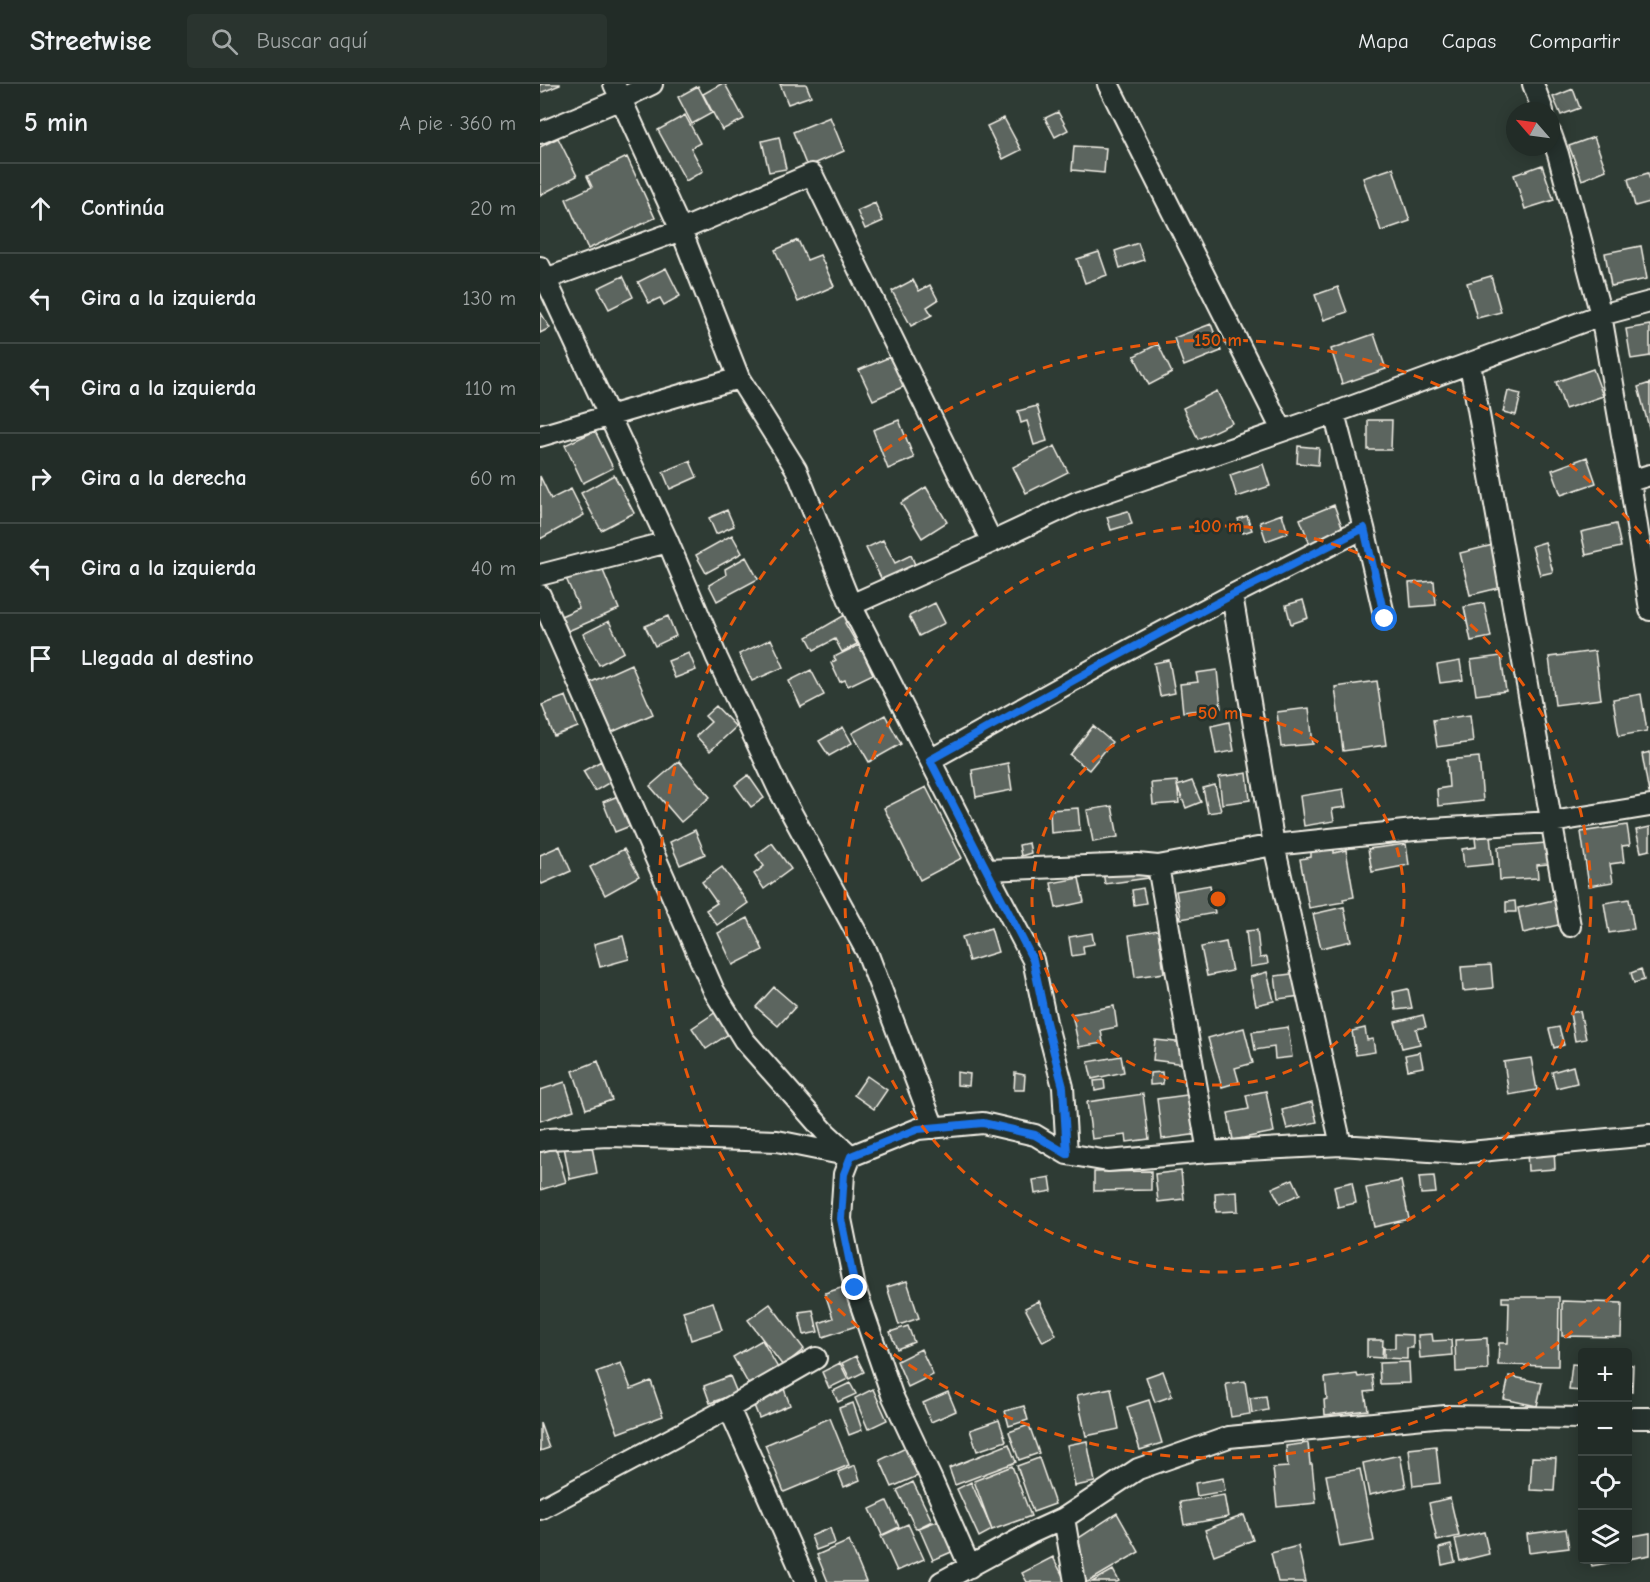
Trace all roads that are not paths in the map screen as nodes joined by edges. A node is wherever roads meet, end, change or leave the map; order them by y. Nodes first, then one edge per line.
1 (652, 84) edge
2 (1108, 84) edge
3 (1533, 84) edge
4 (618, 91) edge
5 (1540, 102) edge
6 (540, 133) edge
7 (1559, 156) edge
8 (681, 230) junction
9 (542, 275) edge
10 (1650, 302) edge
11 (1601, 315) junction
12 (1470, 364) junction
13 (739, 378) junction
14 (1334, 413) junction
15 (609, 415) junction
16 (1282, 430) junction
17 (540, 436) edge
18 (1650, 475) edge
19 (1630, 481) junction
20 (1364, 528) junction
21 (668, 542) junction
22 (992, 542) junction
23 (540, 576) edge
24 (540, 595) edge
25 (1232, 595) junction
26 (851, 605) junction
27 (1650, 610) edge
28 (1385, 619) dead end
29 (930, 760) junction
30 (1650, 806) edge
31 (1552, 822) junction
32 (1274, 845) junction
33 (1158, 867) junction
34 (986, 870) junction
35 (1570, 926) dead end
36 (934, 1128) junction
37 (1650, 1135) edge
38 (540, 1141) edge
39 (1341, 1145) junction
40 (1208, 1152) junction
41 (1067, 1154) junction
42 (851, 1156) junction
43 (816, 1358) dead end
44 (729, 1408) junction
45 (1578, 1418) edge
46 (1632, 1418) edge
47 (1650, 1418) edge
48 (540, 1509) edge
49 (1064, 1518) junction
50 (970, 1567) junction
51 (806, 1582) edge
52 (941, 1582) edge
53 (1075, 1582) edge

1 - 4 street
2 - 16 street
3 - 5 street
4 - 6 street
4 - 8 street
7 - 11 street
8 - 9 street
8 - 13 street
8 - 22 street
9 - 15 street
10 - 11 street
11 - 12 street
11 - 19 street
12 - 14 street
12 - 31 street
13 - 15 street
13 - 26 street
14 - 16 street
14 - 20 street
15 - 17 street
15 - 21 street
16 - 22 street
18 - 19 street
19 - 27 street
20 - 25 street
20 - 28 street
21 - 23 street
21 - 36 street
22 - 26 street
24 - 42 street
25 - 29 street
25 - 32 street
26 - 29 street
29 - 34 street
30 - 31 street
31 - 32 street
31 - 35 street
32 - 33 street
32 - 39 street
33 - 34 street
33 - 40 street
34 - 41 street
36 - 41 street
36 - 42 street
37 - 39 street
38 - 42 street
39 - 40 street
40 - 41 street
42 - 50 street
43 - 44 street
44 - 48 street
44 - 51 street
45 - 49 street
46 - 47 street
49 - 50 street
49 - 53 street
50 - 52 street

